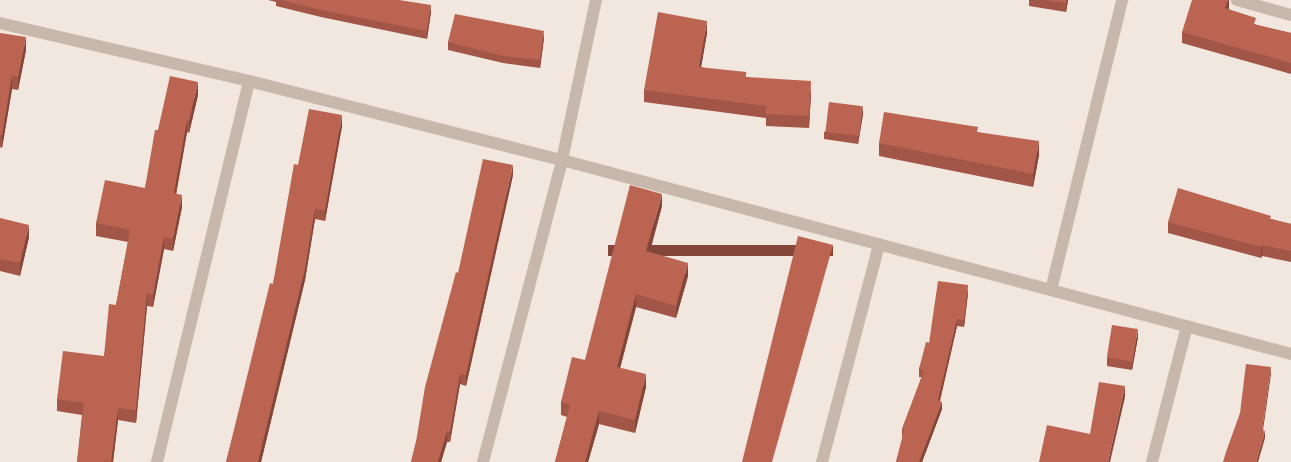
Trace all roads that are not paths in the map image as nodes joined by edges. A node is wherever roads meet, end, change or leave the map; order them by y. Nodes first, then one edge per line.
1 (596, 0) edge
2 (1122, 0) edge
3 (1237, 0) edge
4 (1291, 15) edge
5 (0, 23) edge
6 (249, 81) junction
7 (562, 160) junction
8 (879, 244) junction
9 (1051, 290) junction
10 (1187, 326) junction
11 (1291, 354) edge
12 (156, 462) edge
13 (483, 462) edge
14 (822, 462) edge
15 (1152, 462) edge

1 - 7 street
2 - 9 street
3 - 4 street
5 - 6 street
6 - 7 street
6 - 12 street
7 - 8 street
7 - 13 street
8 - 9 street
8 - 14 street
9 - 10 street
10 - 11 street
10 - 15 street

